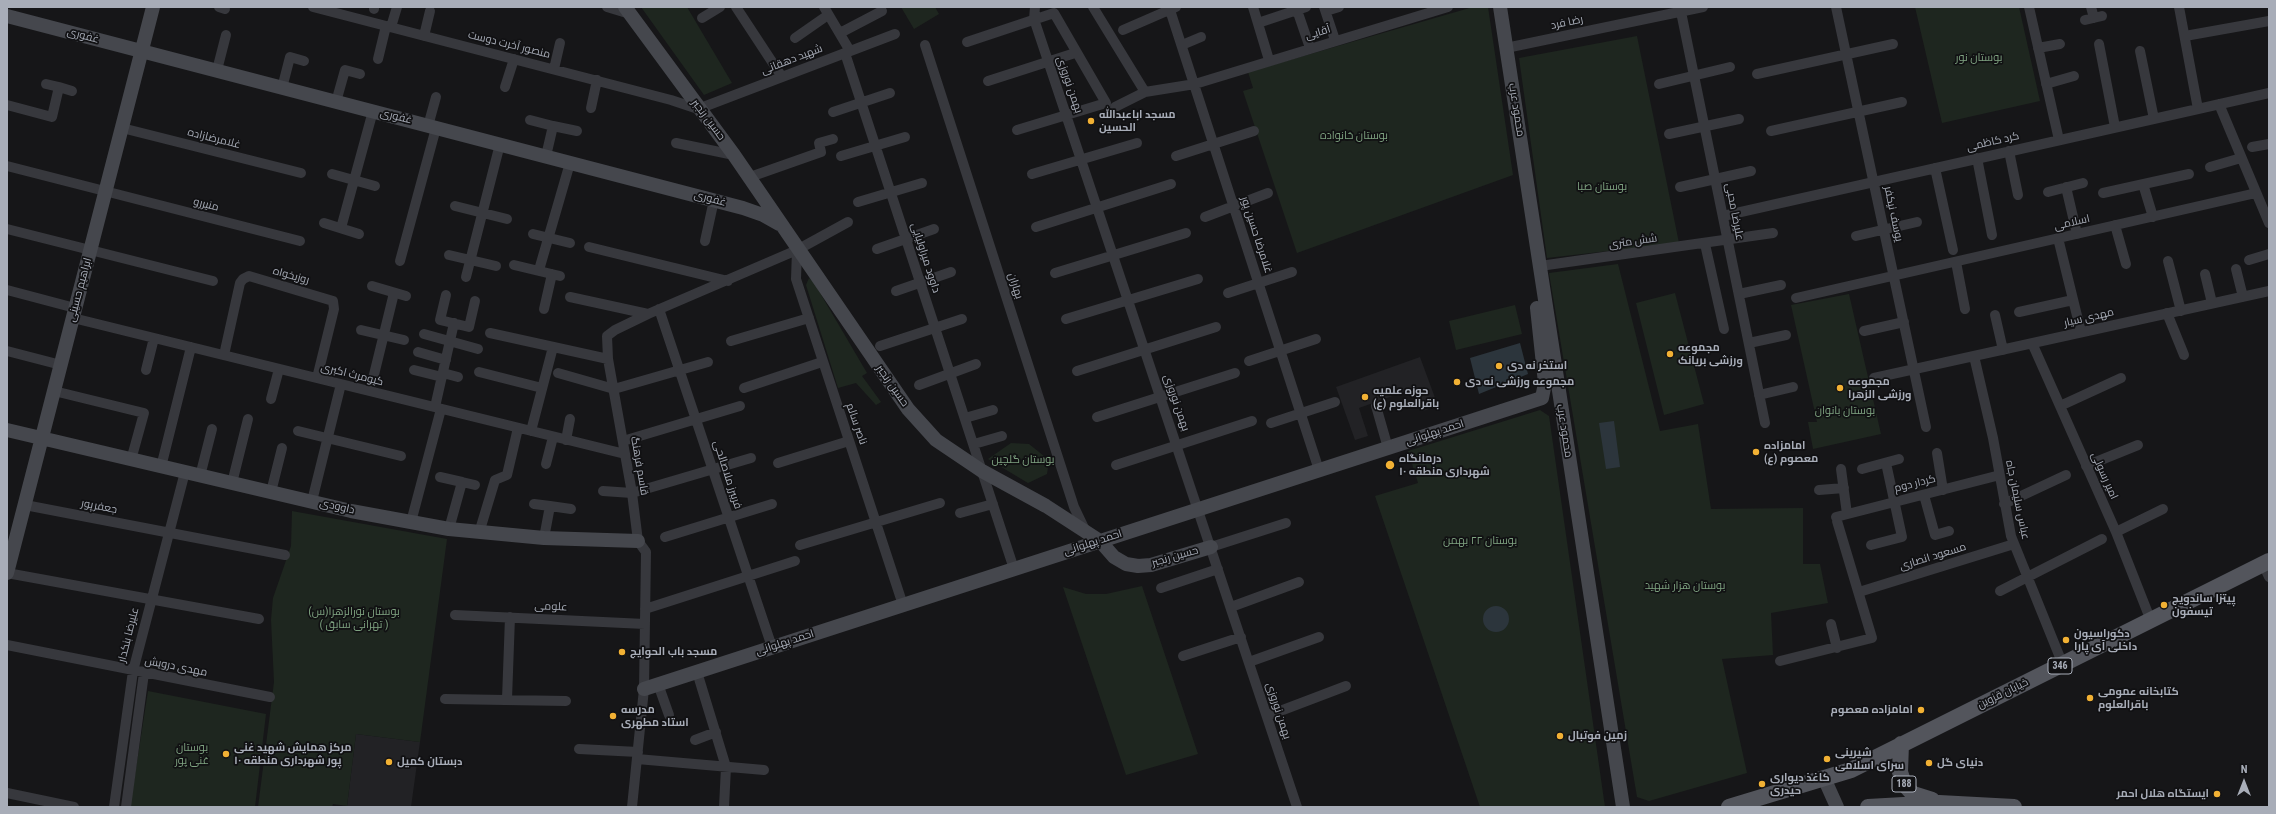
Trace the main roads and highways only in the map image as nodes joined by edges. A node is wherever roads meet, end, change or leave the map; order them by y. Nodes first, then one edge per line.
1 (2267, 567) edge
2 (1901, 744) junction
3 (1939, 803) junction
4 (1967, 806) edge
5 (1729, 807) edge
6 (1868, 807) edge
7 (2014, 807) edge

1 - 2 main road, خیابان قزوین / 346
2 - 3 main road, 188
2 - 5 main road, خیابان قزوین / 346
3 - 4 main road, 188
3 - 6 main road, 188
4 - 7 main road, 188

